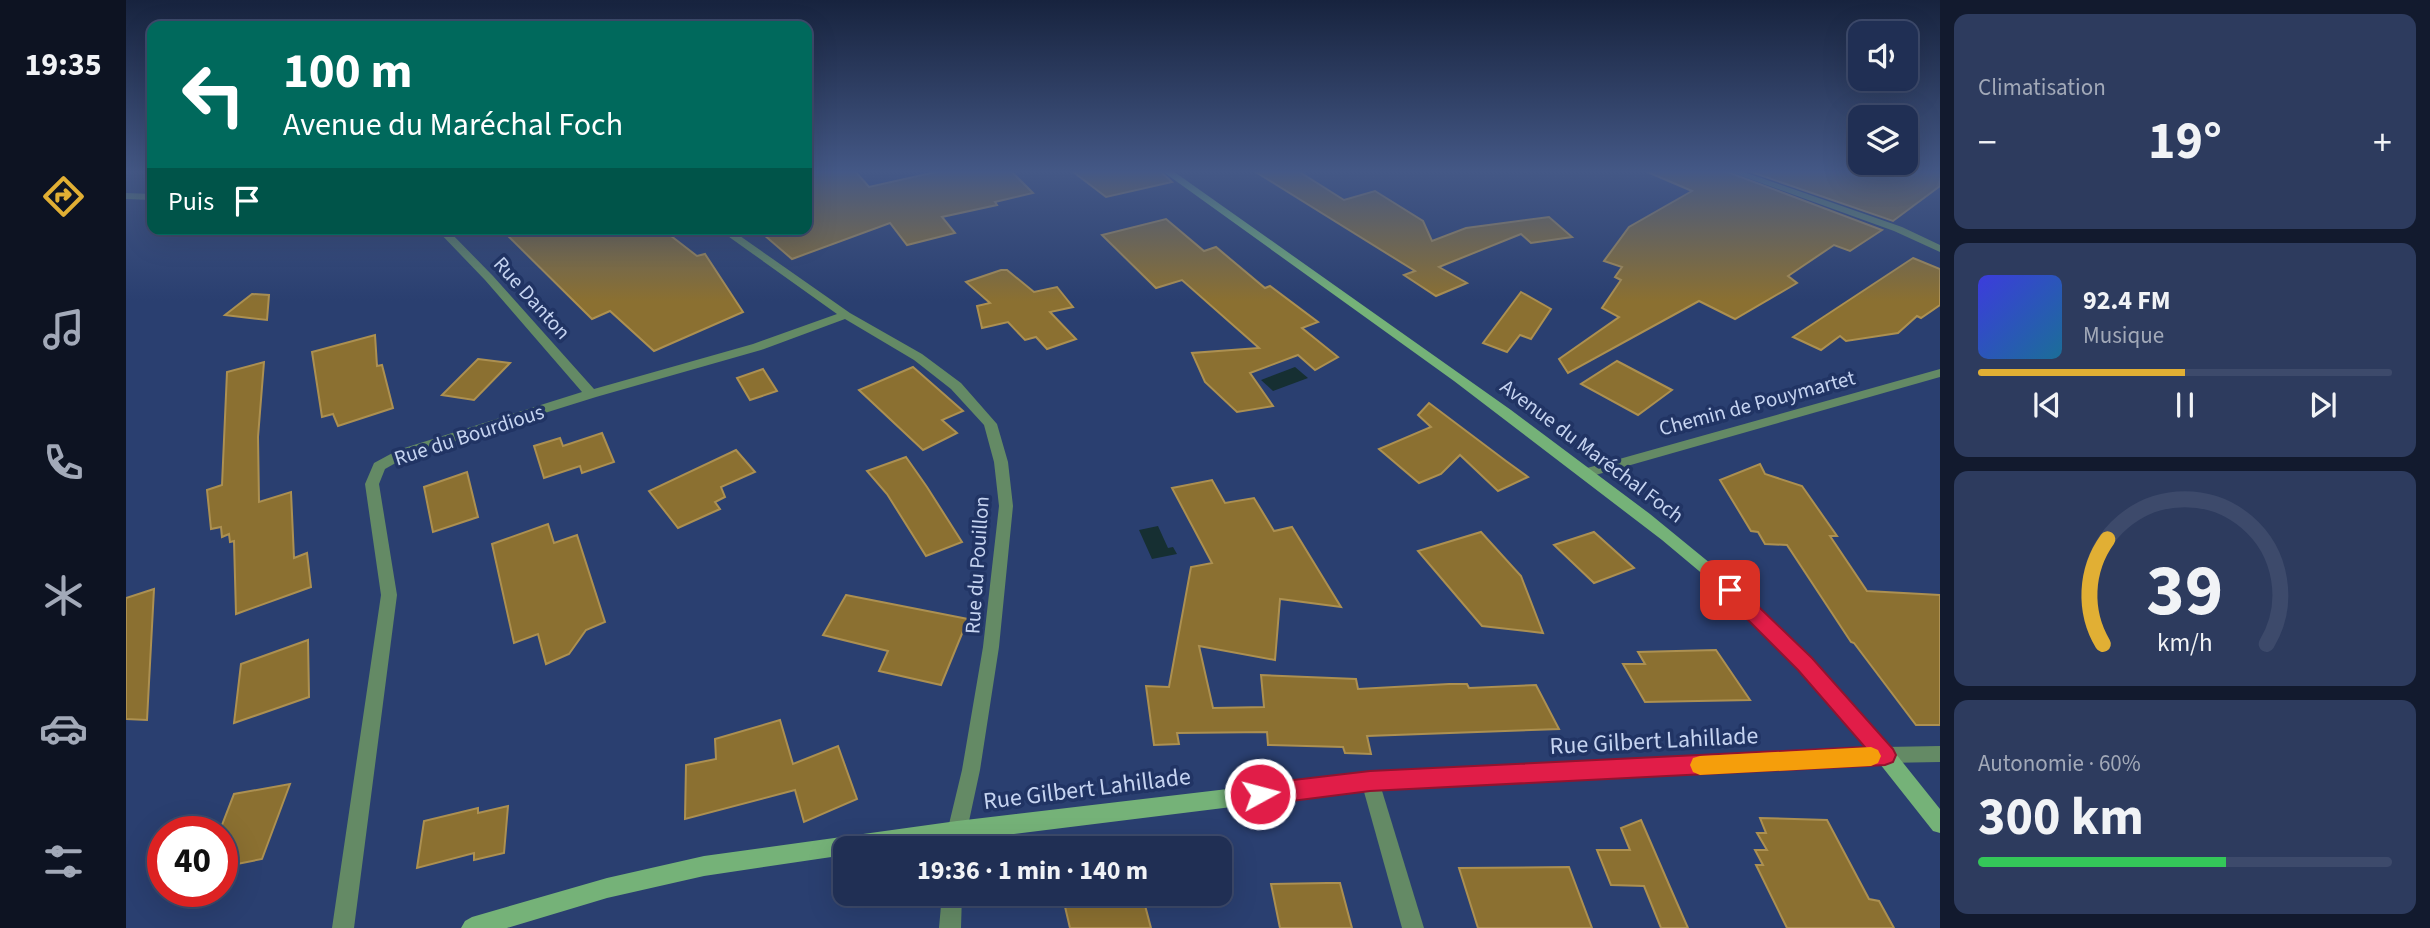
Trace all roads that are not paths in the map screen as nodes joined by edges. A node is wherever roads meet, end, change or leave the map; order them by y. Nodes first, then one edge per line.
1 (1227, 214) edge
2 (1856, 214) edge
3 (447, 235) edge
4 (732, 235) edge
5 (1940, 249) edge
6 (846, 315) junction
7 (1940, 373) edge
8 (592, 394) junction
9 (1585, 473) junction
10 (1940, 754) edge
11 (1885, 755) junction
12 (1370, 781) junction
13 (1940, 824) edge
14 (956, 836) edge
15 (983, 836) edge
16 (833, 853) edge
17 (951, 906) edge
18 (343, 928) edge
19 (472, 928) edge
20 (950, 928) edge
21 (1413, 928) edge

1 - 9 main road, Avenue du Maréchal Foch
2 - 5 street
3 - 8 street, Rue Danton
4 - 6 street, Rue du Pouillon
6 - 8 street, Rue du Bourdious
6 - 14 street, Rue du Pouillon
7 - 9 street, Chemin de Pouymartet
8 - 18 street, Rue du Bourdious
9 - 11 main road, Avenue du Maréchal Foch
10 - 11 street
11 - 12 main road, Rue Gilbert Lahillade
11 - 13 main road, Avenue du Maréchal Foch
12 - 15 main road, Rue Gilbert Lahillade
12 - 21 street
16 - 19 main road, Rue Gilbert Lahillade
17 - 20 street

